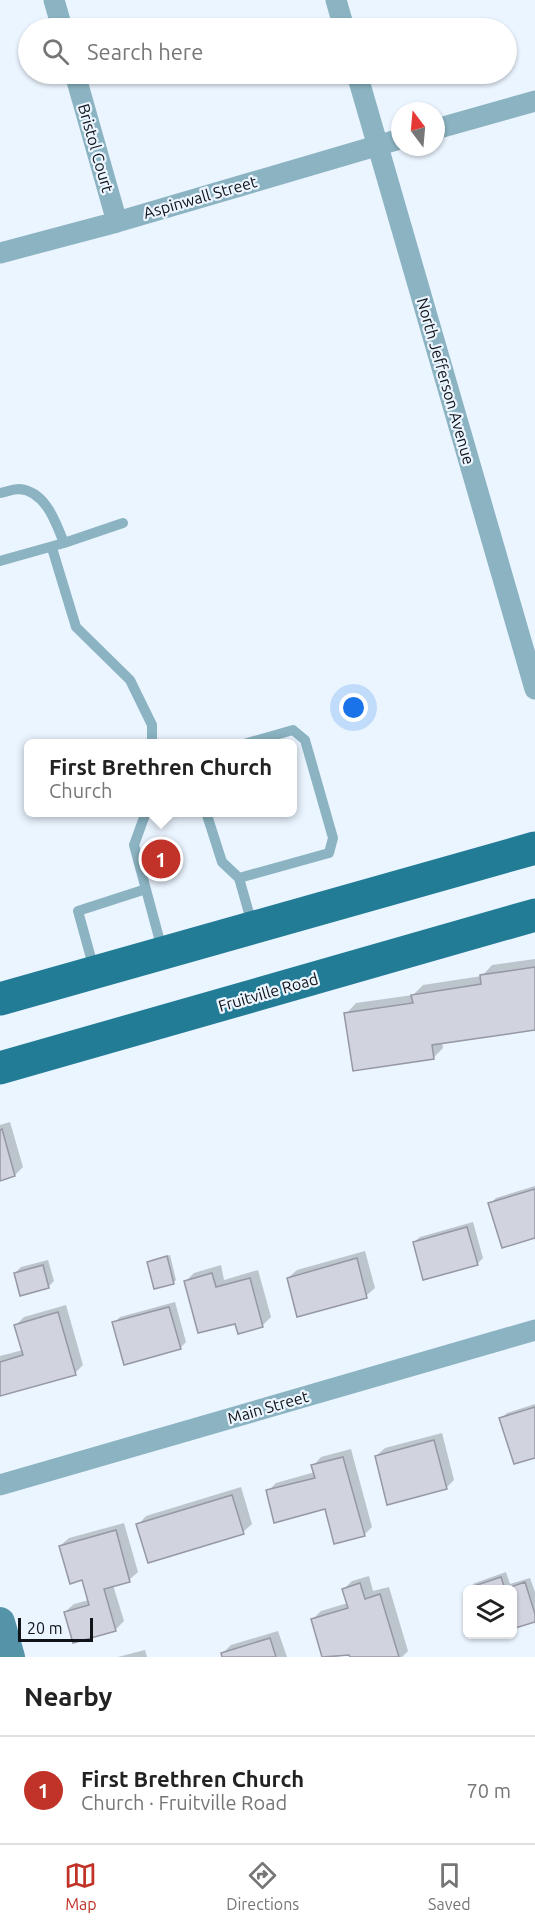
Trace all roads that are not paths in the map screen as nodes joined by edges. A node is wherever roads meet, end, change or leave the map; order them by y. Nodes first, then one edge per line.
1 (54, 0) edge
2 (336, 0) edge
3 (59, 18) edge
4 (341, 18) edge
5 (78, 84) edge
6 (360, 84) edge
7 (535, 101) edge
8 (445, 126) edge
9 (391, 141) edge
10 (378, 145) junction
11 (117, 222) junction
12 (0, 253) edge
13 (0, 493) edge
14 (123, 523) dead end
15 (64, 543) junction
16 (52, 548) junction
17 (0, 561) edge
18 (535, 689) edge
19 (152, 739) edge
20 (262, 739) edge
21 (144, 817) edge
22 (207, 817) edge
23 (535, 848) edge
24 (239, 878) junction
25 (146, 889) junction
26 (535, 915) edge
27 (253, 927) junction
28 (163, 953) junction
29 (95, 972) junction
30 (0, 999) edge
31 (0, 1068) edge
32 (535, 1330) edge
33 (0, 1485) edge
34 (0, 1622) edge
35 (10, 1657) edge

1 - 3 street
2 - 4 street
5 - 11 street, Bristol Court
6 - 10 street, North Jefferson Avenue
7 - 8 street
9 - 10 street, Aspinwall Street
10 - 11 street, Aspinwall Street
10 - 18 street, North Jefferson Avenue
11 - 12 street, Aspinwall Street
13 - 15 lane
14 - 15 lane
15 - 16 lane
16 - 17 lane
16 - 19 lane
20 - 24 lane
21 - 25 lane
22 - 24 lane
23 - 27 main road
24 - 27 lane
25 - 28 lane
25 - 29 lane
26 - 31 main road, Fruitville Road
27 - 28 main road
28 - 29 main road
29 - 30 main road
32 - 33 street, Main Street
34 - 35 street

